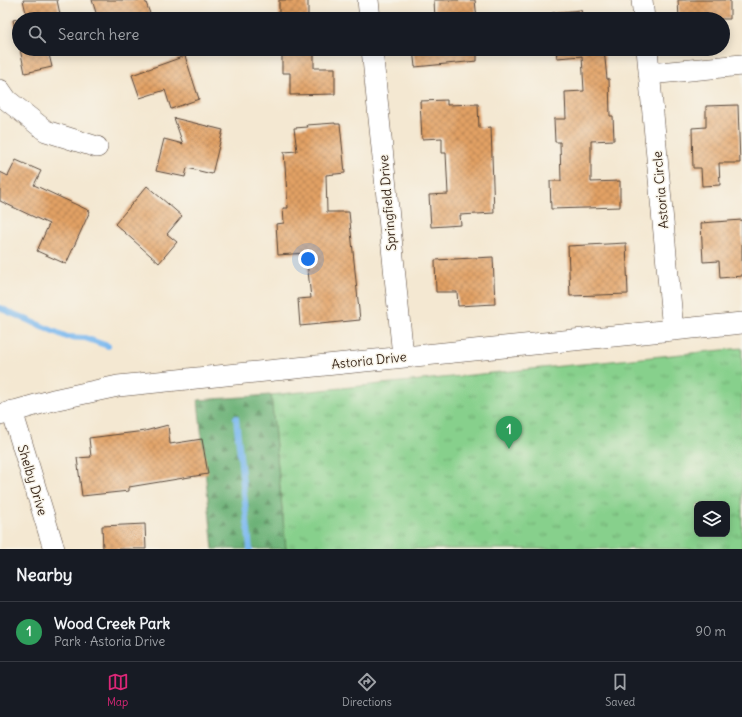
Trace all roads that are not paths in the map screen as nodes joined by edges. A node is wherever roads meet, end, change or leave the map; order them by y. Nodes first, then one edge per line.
1 (368, 0) edge
2 (642, 0) edge
3 (369, 12) edge
4 (643, 12) edge
5 (373, 56) edge
6 (648, 56) edge
7 (742, 64) edge
8 (649, 74) junction
9 (0, 90) edge
10 (97, 147) dead end
11 (742, 323) edge
12 (673, 330) junction
13 (403, 356) junction
14 (6, 413) edge
15 (54, 549) edge

1 - 3 street
2 - 4 street
5 - 13 street, Springfield Drive
6 - 8 street, Astoria Circle
7 - 8 street
8 - 12 street, Astoria Circle
9 - 10 street
11 - 12 street, Astoria Drive
12 - 13 street, Astoria Drive
13 - 14 street, Astoria Drive
14 - 15 street, Shelby Drive

